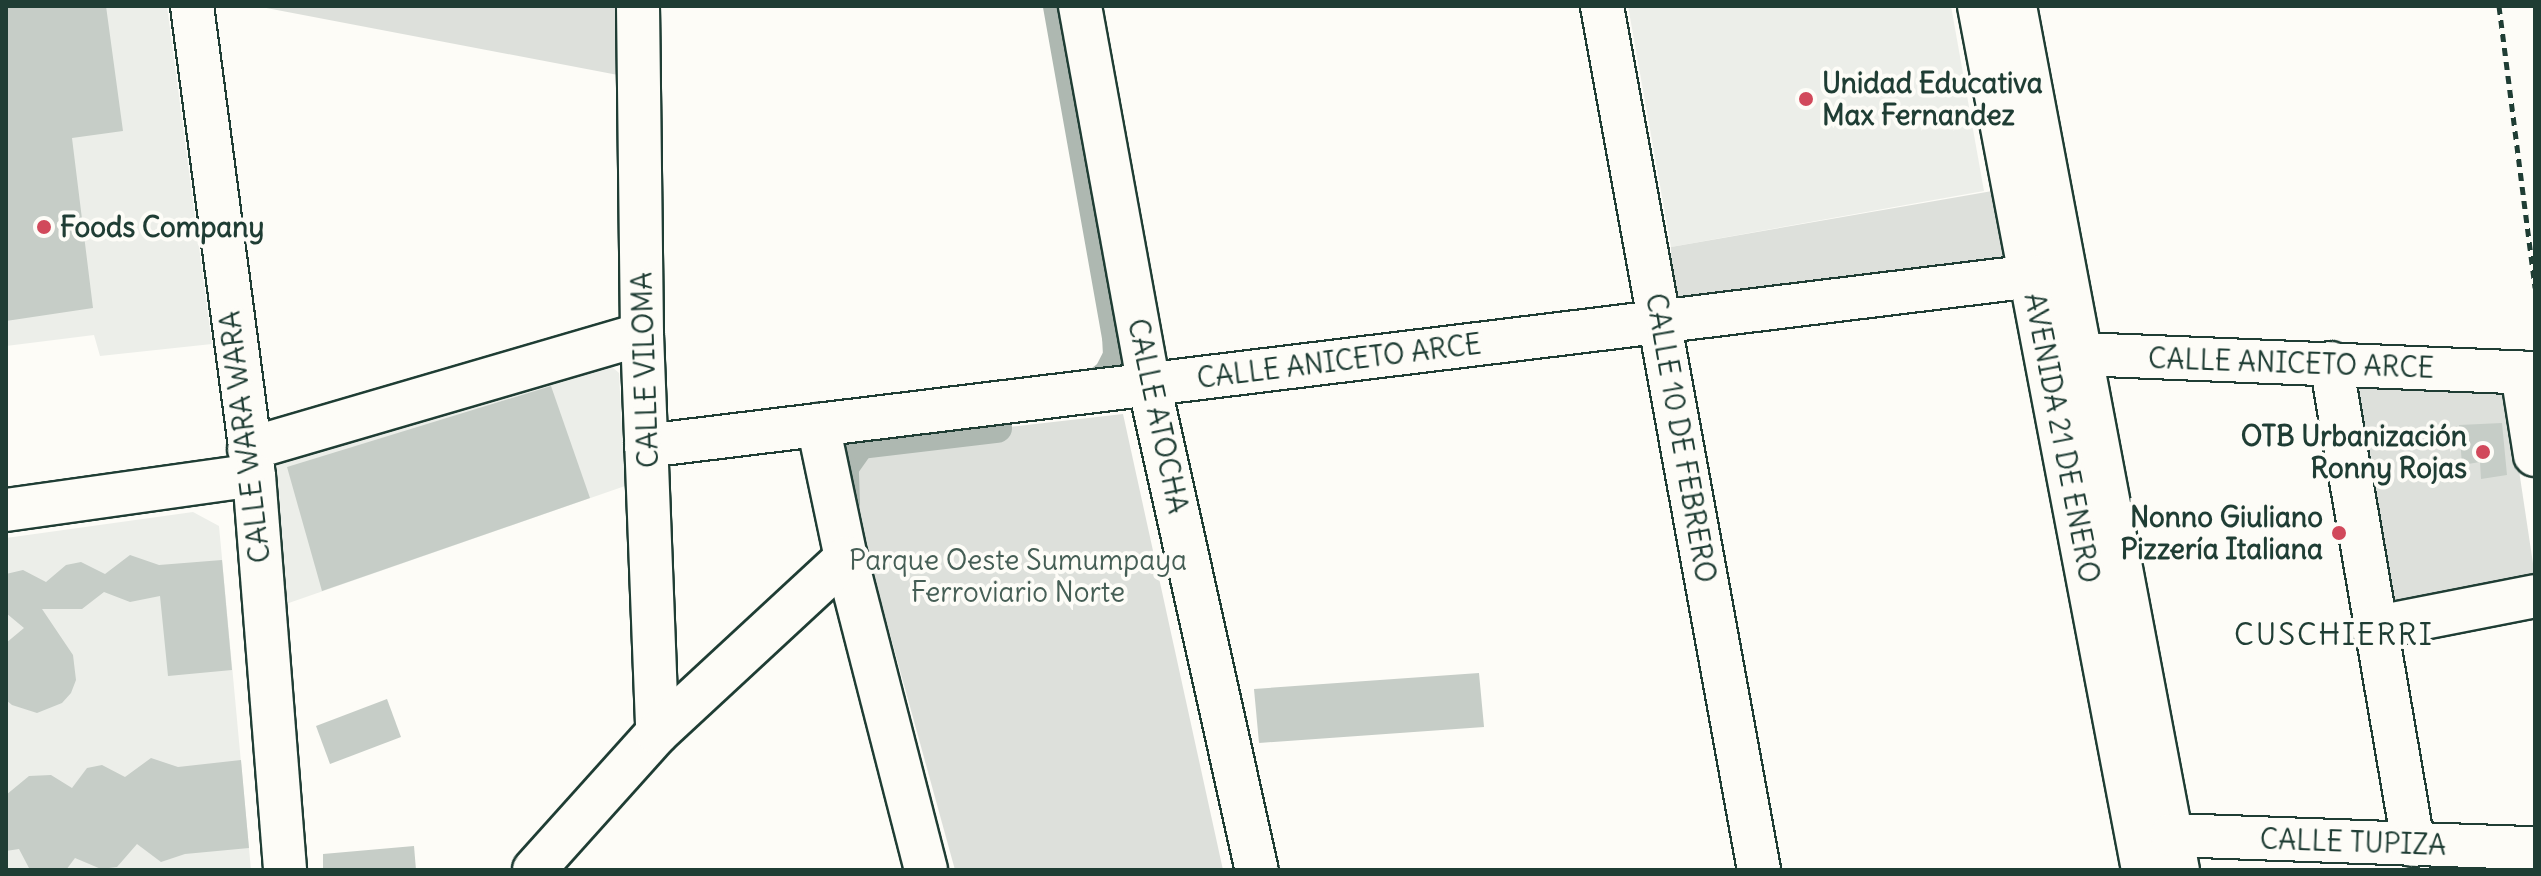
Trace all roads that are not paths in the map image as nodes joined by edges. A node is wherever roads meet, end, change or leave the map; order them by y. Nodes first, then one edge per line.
1 (192, 6) edge
2 (638, 6) edge
3 (1080, 6) edge
4 (1602, 6) edge
5 (1979, 6) edge
6 (2015, 6) edge
7 (2032, 276) junction
8 (1659, 322) junction
9 (642, 334) junction
10 (2064, 354) junction
11 (2331, 363) junction
12 (2528, 373) edge
13 (1149, 384) junction
14 (818, 425) junction
15 (646, 446) junction
16 (2535, 455) edge
17 (251, 462) junction
18 (6, 510) edge
19 (846, 558) junction
20 (2535, 596) edge
21 (2372, 628) junction
22 (657, 733) junction
23 (2413, 845) junction
24 (2535, 848) edge
25 (2175, 853) edge
26 (285, 870) edge
27 (534, 870) edge
28 (926, 870) edge
29 (1257, 870) edge
30 (1759, 870) edge
31 (2143, 870) edge

1 - 17 street, CALLE WARA WARA
2 - 9 street, CALLE VILOMA
3 - 13 street, CALLE ATOCHA
4 - 8 street, CALLE 10 DE FEBRERO
5 - 7 street, AVENIDA 21 DE ENERO
6 - 10 street, AVENIDA 21 DE ENERO
7 - 8 street, CALLE ANICETO ARCE
7 - 10 street, AVENIDA 21 DE ENERO
8 - 13 street, CALLE ANICETO ARCE
8 - 30 street, CALLE 10 DE FEBRERO
9 - 15 street, CALLE VILOMA
9 - 17 street
10 - 11 street, CALLE ANICETO ARCE
10 - 25 street, AVENIDA 21 DE ENERO
10 - 31 street, AVENIDA 21 DE ENERO
11 - 12 street, CALLE ANICETO ARCE
11 - 21 street
12 - 16 street
13 - 14 street, CALLE ANICETO ARCE
13 - 29 street, CALLE ATOCHA
14 - 15 street, CALLE ANICETO ARCE
14 - 19 street
15 - 22 street, CALLE VILOMA
17 - 18 street
17 - 26 street, CALLE WARA WARA
19 - 22 street
19 - 28 street
20 - 21 street
21 - 23 street
22 - 27 street
23 - 24 street, CALLE TUPIZA
23 - 25 street, CALLE TUPIZA

